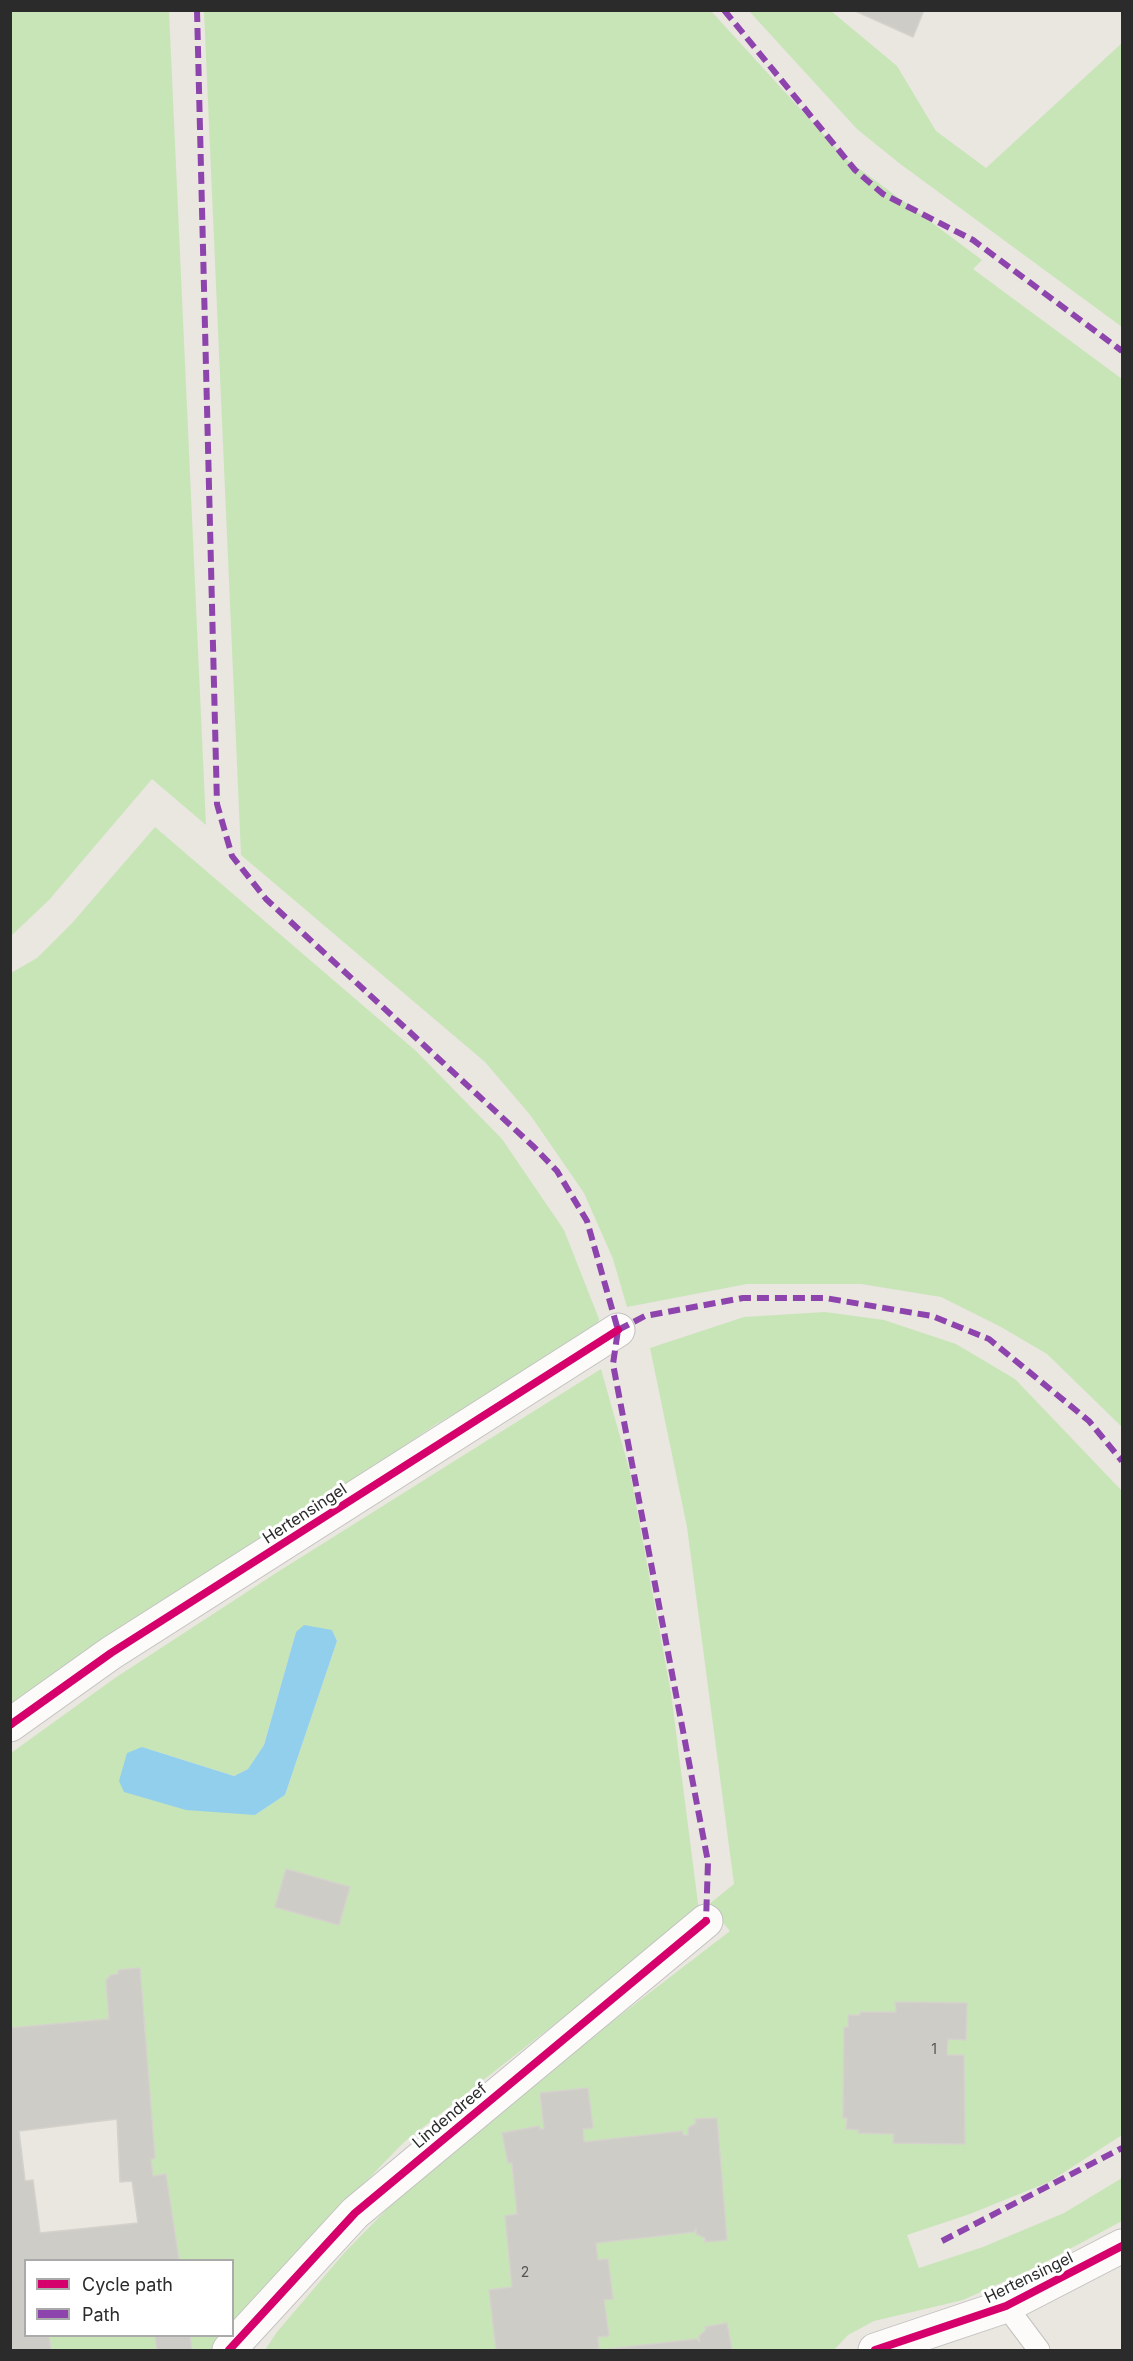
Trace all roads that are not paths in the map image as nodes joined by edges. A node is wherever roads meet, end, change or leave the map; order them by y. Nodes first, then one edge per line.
1 (618, 1330) dead end
2 (10, 1725) edge
3 (706, 1921) dead end
4 (1122, 2246) edge
5 (1006, 2306) junction
6 (229, 2350) edge
7 (875, 2350) edge
8 (1039, 2350) edge

1 - 2 street, Hertensingel
3 - 6 street, Lindendreef
4 - 5 street, Hertensingel
5 - 7 street, Hertensingel
5 - 8 lane

